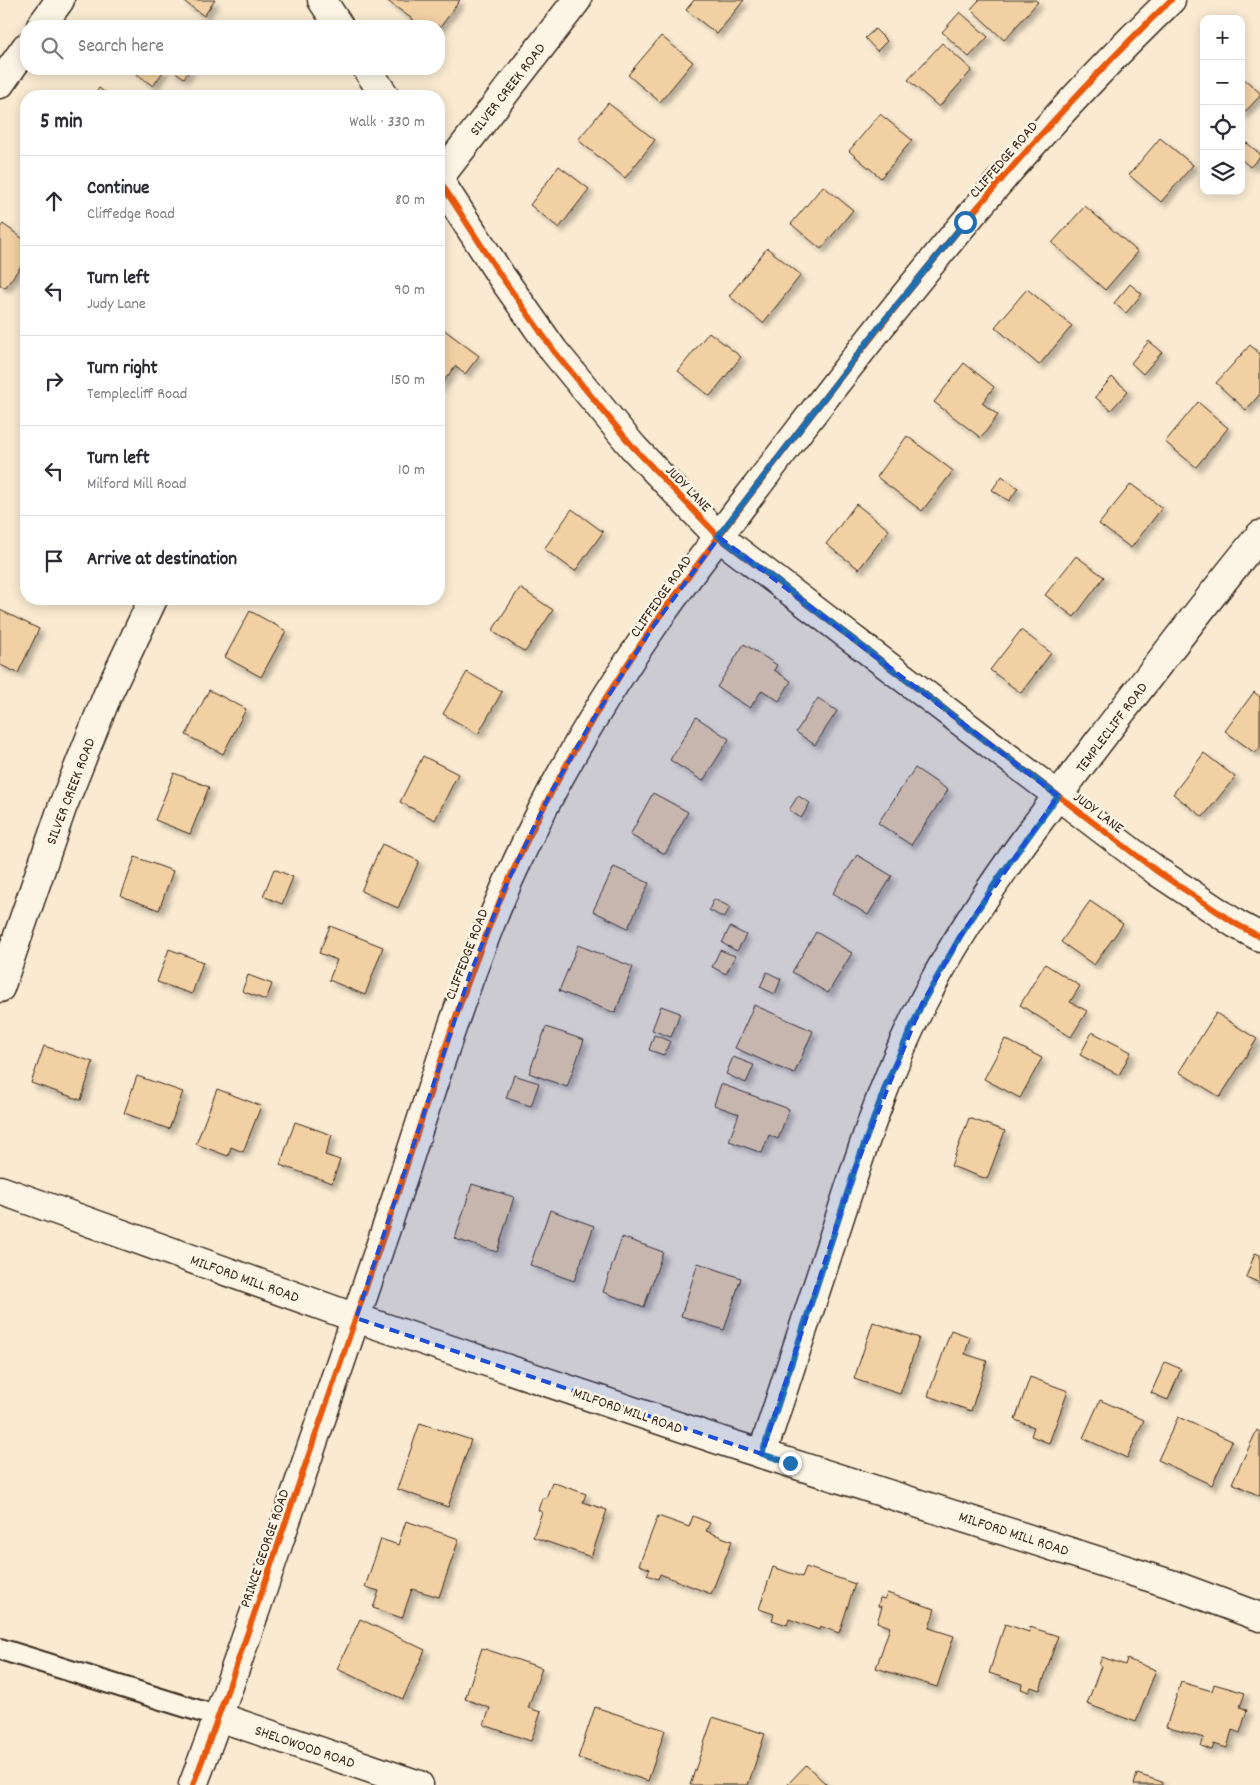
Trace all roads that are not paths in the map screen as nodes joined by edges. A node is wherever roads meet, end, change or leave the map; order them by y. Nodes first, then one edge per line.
1 (60, 0) edge
2 (322, 0) edge
3 (577, 0) edge
4 (1170, 0) edge
5 (45, 20) edge
6 (335, 20) edge
7 (20, 56) edge
8 (371, 75) edge
9 (0, 84) edge
10 (381, 90) edge
11 (445, 171) edge
12 (445, 188) edge
13 (1260, 535) edge
14 (718, 536) junction
15 (150, 605) edge
16 (1058, 796) junction
17 (1260, 938) edge
18 (0, 988) edge
19 (0, 1190) edge
20 (356, 1318) junction
21 (762, 1454) junction
22 (1260, 1617) edge
23 (0, 1649) edge
24 (219, 1717) junction
25 (193, 1785) edge
26 (419, 1785) edge

1 - 5 street
2 - 6 street
3 - 11 street, SILVER CREEK ROAD
4 - 14 street, CLIFFEDGE ROAD
7 - 9 street
8 - 10 street
12 - 14 street, JUDY LANE
13 - 16 street, TEMPLECLIFF ROAD
14 - 16 street, JUDY LANE
14 - 20 street, CLIFFEDGE ROAD
15 - 18 street, SILVER CREEK ROAD
16 - 17 street, JUDY LANE
16 - 21 street, TEMPLECLIFF ROAD
19 - 20 street, MILFORD MILL ROAD
20 - 21 street, MILFORD MILL ROAD
20 - 24 street, PRINCE GEORGE ROAD
21 - 22 street, MILFORD MILL ROAD
23 - 24 lane
24 - 25 street, PRINCE GEORGE ROAD
24 - 26 street, SHELOWOOD ROAD

